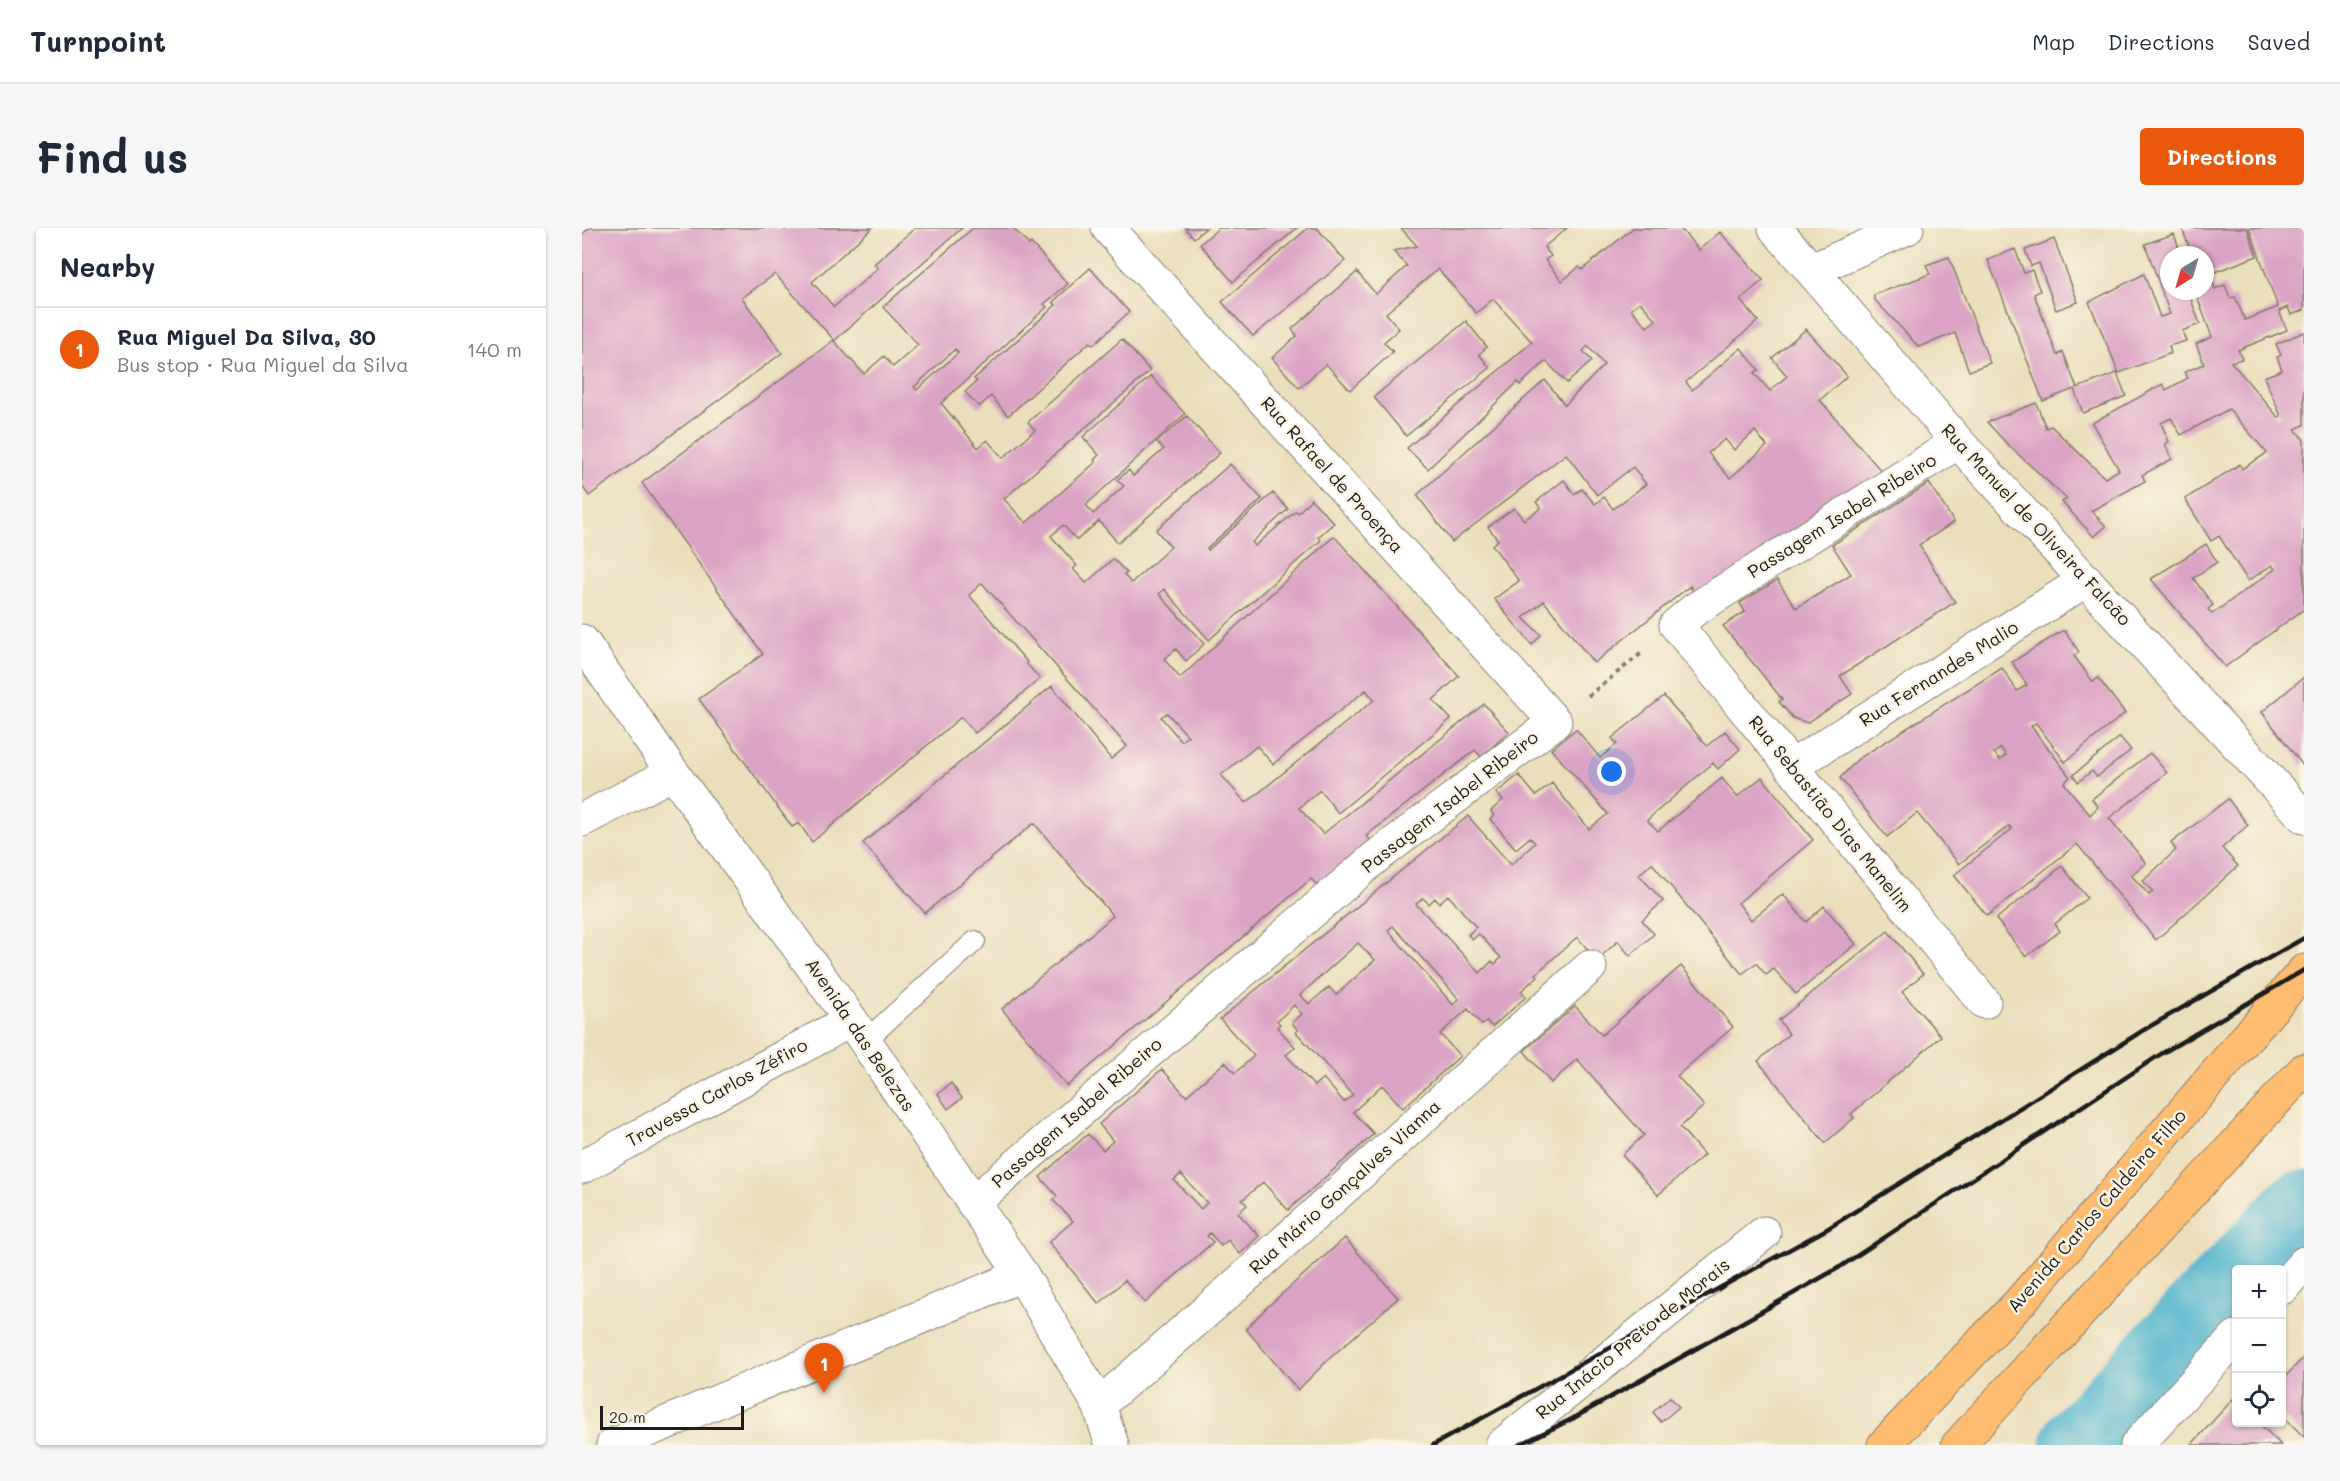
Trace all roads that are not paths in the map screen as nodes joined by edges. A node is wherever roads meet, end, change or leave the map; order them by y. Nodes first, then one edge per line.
1 (1108, 228) edge
2 (1774, 228) edge
3 (1907, 228) edge
4 (1812, 270) junction
5 (1958, 442) junction
6 (2086, 580) junction
7 (1676, 625) joint
8 (582, 641) edge
9 (1556, 722) joint
10 (1791, 768) junction
11 (673, 773) junction
12 (2304, 817) edge
13 (582, 820) edge
14 (975, 941) dead end
15 (1590, 967) dead end
16 (2304, 971) edge
17 (1984, 1002) dead end
18 (858, 1030) junction
19 (2304, 1070) edge
20 (582, 1167) edge
21 (972, 1203) junction
22 (1764, 1233) dead end
23 (2304, 1263) edge
24 (1022, 1275) junction
25 (2286, 1283) edge
26 (2232, 1341) edge
27 (1100, 1405) junction
28 (613, 1445) edge
29 (1112, 1445) edge
30 (1502, 1445) edge
31 (1884, 1445) edge
32 (1958, 1445) edge
33 (2137, 1445) edge

1 - 9 street, Rua Rafael de Proença
2 - 4 street, Rua Manuel de Oliveira Falcão
3 - 4 street
4 - 5 street, Rua Manuel de Oliveira Falcão
5 - 6 street, Rua Manuel de Oliveira Falcão
5 - 7 street, Passagem Isabel Ribeiro
6 - 10 street, Rua Fernandes Malio
6 - 12 street, Rua Manuel de Oliveira Falcão
7 - 10 street, Rua Sebastião Dias Manelim
8 - 11 street, Avenida das Belezas
9 - 21 street, Passagem Isabel Ribeiro
10 - 17 street, Rua Sebastião Dias Manelim
11 - 13 street
11 - 18 street, Avenida das Belezas
14 - 18 lane
15 - 27 street, Rua Mário Gonçalves Vianna
16 - 31 main road, Avenida Carlos Caldeira Filho
18 - 20 street, Travessa Carlos Zéfiro
18 - 21 street, Avenida das Belezas
19 - 32 main road
21 - 24 street, Avenida das Belezas
22 - 30 street, Rua Inácio Preto de Morais
23 - 25 street
24 - 27 street, Avenida das Belezas
24 - 28 street
26 - 33 street
27 - 29 street, Avenida das Belezas

